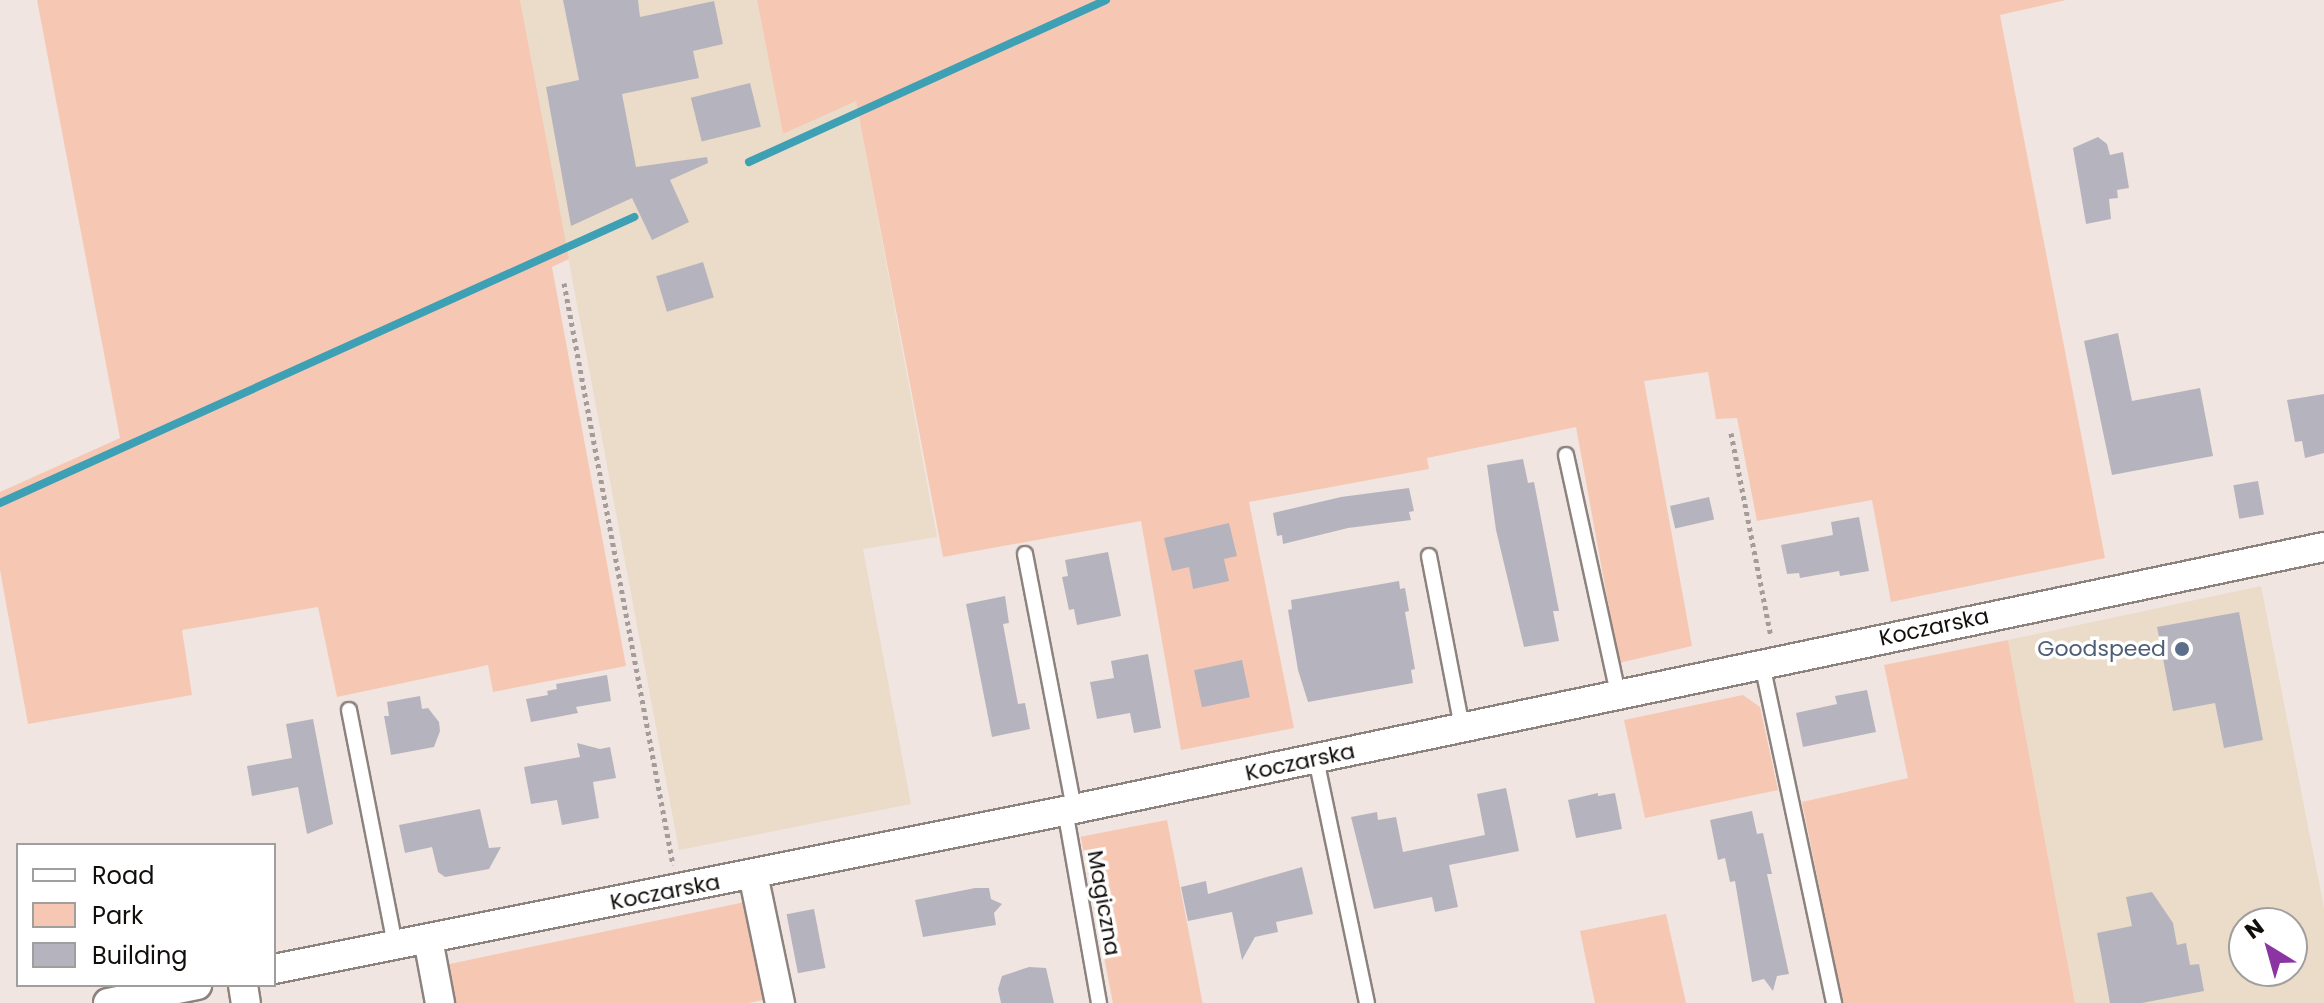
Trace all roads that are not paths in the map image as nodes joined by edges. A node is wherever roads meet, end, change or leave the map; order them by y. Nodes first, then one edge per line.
1 (1566, 455) dead end
2 (2324, 547) edge
3 (1025, 554) dead end
4 (1429, 556) dead end
5 (1769, 662) junction
6 (1618, 694) junction
7 (349, 710) dead end
8 (1462, 728) junction
9 (1316, 759) junction
10 (1069, 810) junction
11 (753, 874) junction
12 (428, 939) junction
13 (395, 945) junction
14 (276, 969) edge
15 (187, 987) edge
16 (108, 1003) edge
17 (440, 1003) edge
18 (780, 1003) edge
19 (1099, 1003) edge
20 (1367, 1003) edge
21 (1834, 1003) edge

1 - 6 lane
2 - 5 street, Koczarska
3 - 10 lane, Magiczna
4 - 8 lane
5 - 6 street, Koczarska
5 - 21 lane
6 - 8 street, Koczarska
7 - 13 lane
8 - 9 street, Koczarska
9 - 10 street, Koczarska
9 - 20 lane
10 - 11 street, Koczarska
10 - 19 lane, Magiczna
11 - 12 street, Koczarska
11 - 18 street
12 - 13 street, Koczarska
12 - 17 street
13 - 14 street, Koczarska
15 - 16 street

